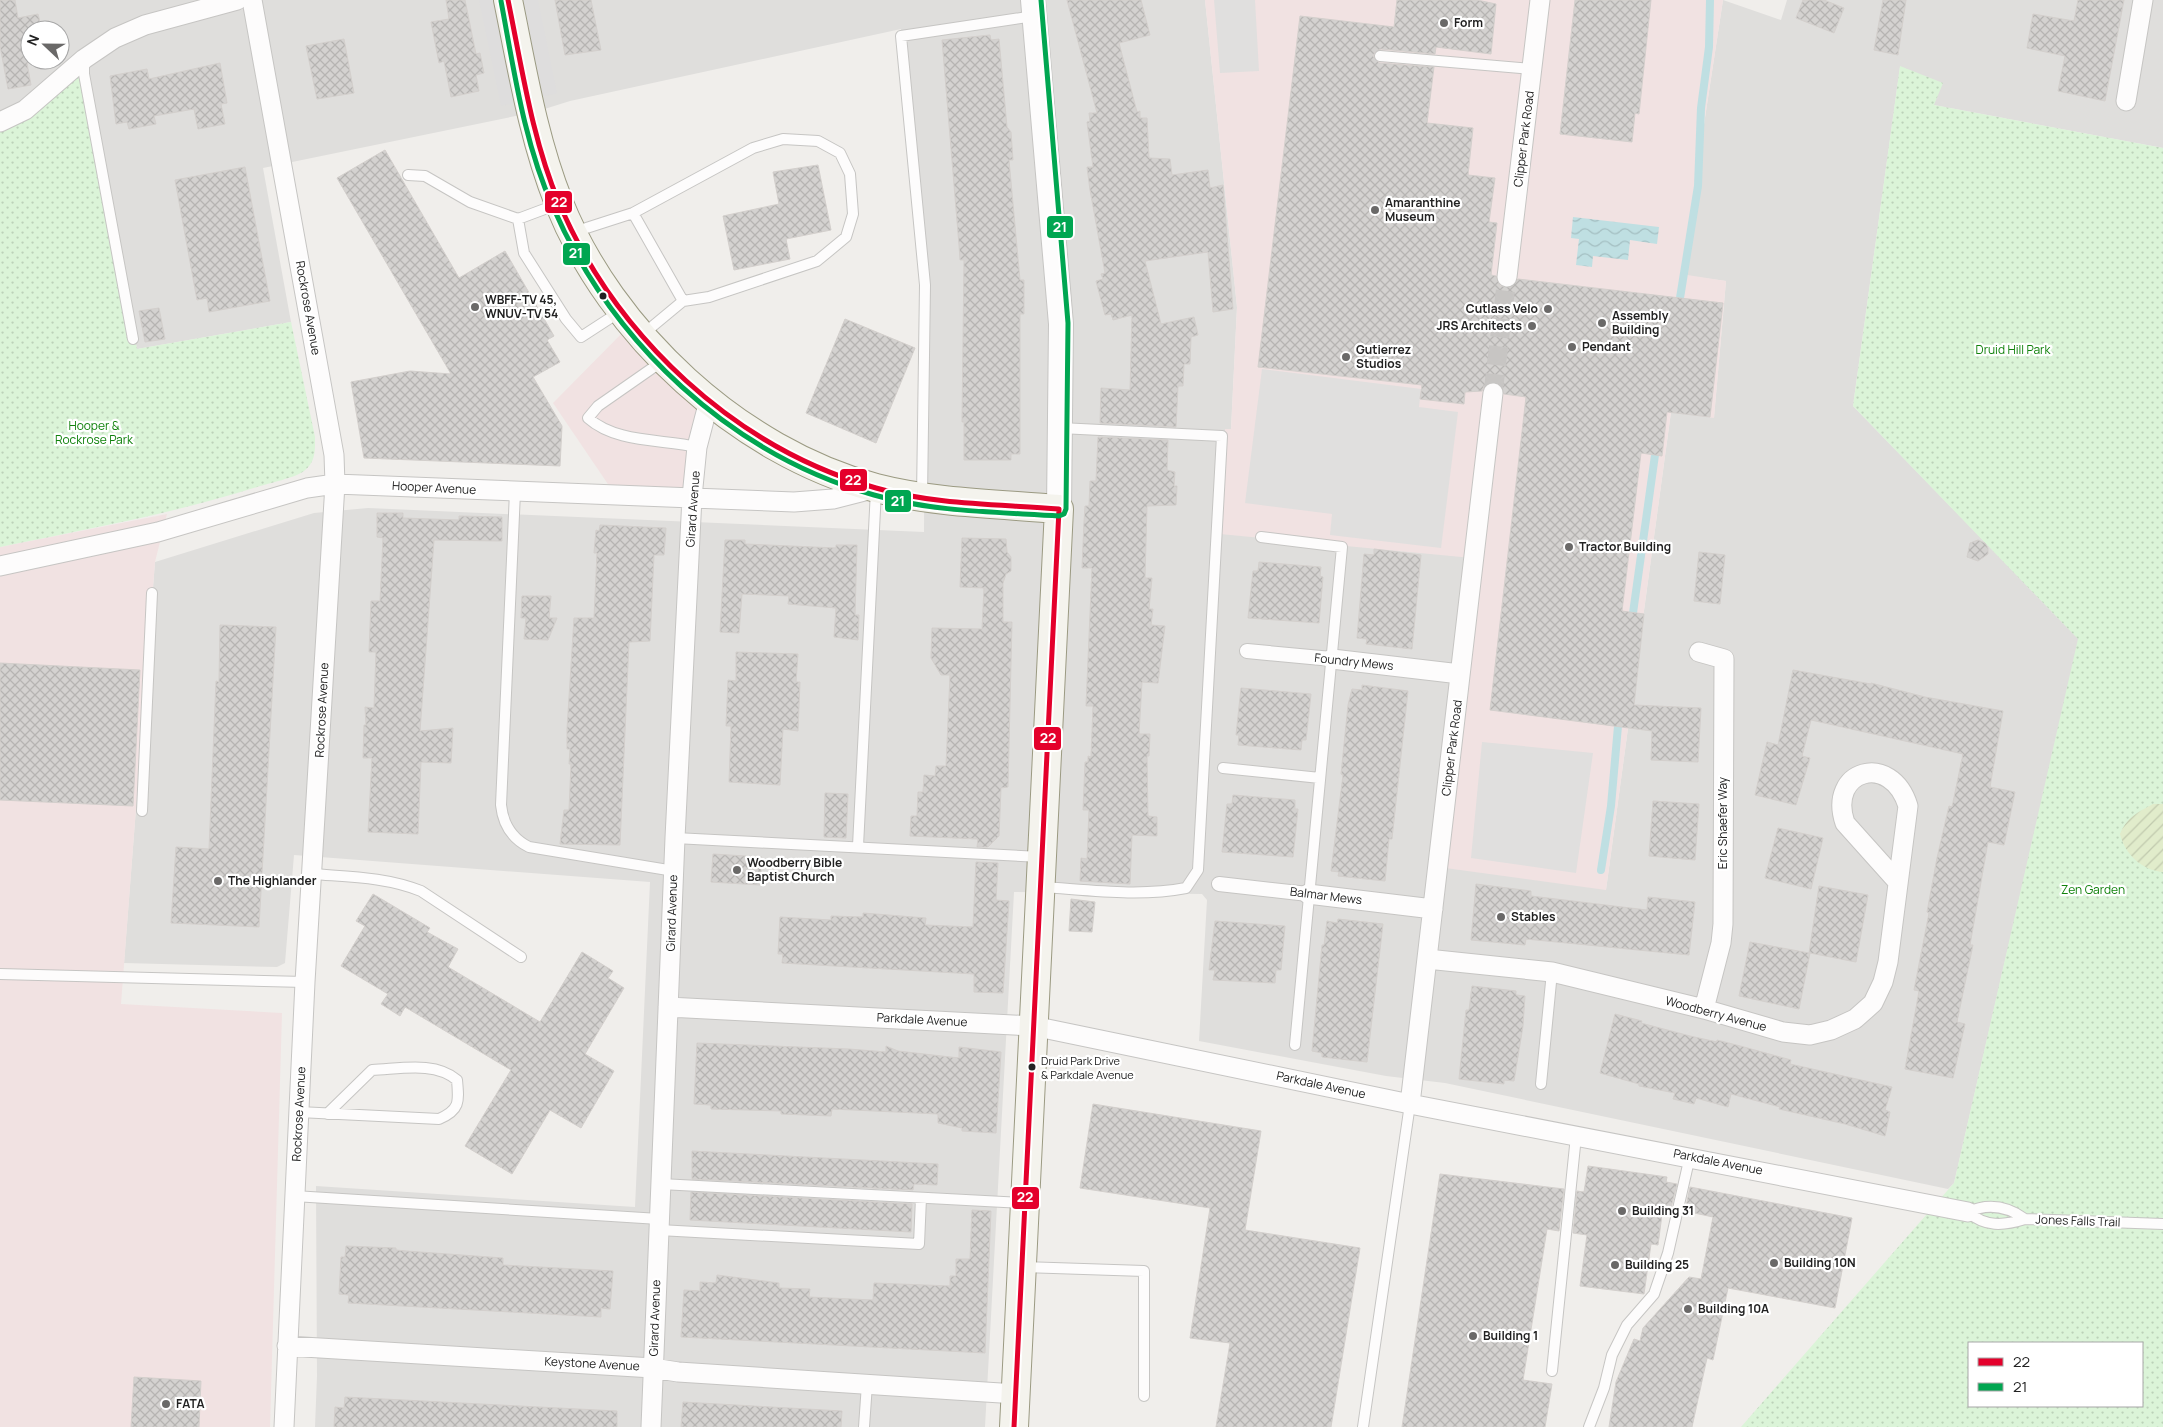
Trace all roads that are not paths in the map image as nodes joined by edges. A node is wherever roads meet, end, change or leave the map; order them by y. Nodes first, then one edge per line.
1 (237, 0) edge
2 (252, 0) edge
3 (508, 0) edge
4 (1540, 0) edge
5 (2144, 0) edge
6 (1034, 8) edge
7 (1380, 56) dead end
8 (84, 59) junction
9 (1532, 69) junction
10 (2126, 101) dead end
11 (0, 122) edge
12 (408, 175) dead end
13 (559, 204) junction
14 (633, 213) junction
15 (518, 219) junction
16 (573, 232) junction
17 (1507, 277) tunnel mouth
18 (683, 301) junction
19 (621, 311) junction
20 (641, 336) junction
21 (133, 339) dead end
22 (664, 360) junction
23 (1493, 393) tunnel mouth
24 (708, 401) junction
25 (1060, 428) junction
26 (697, 447) junction
27 (335, 484) junction
28 (876, 488) junction
29 (515, 492) junction
30 (922, 496) junction
31 (692, 497) junction
32 (1059, 509) junction
33 (1261, 537) dead end
34 (0, 566) edge
35 (152, 592) dead end
36 (1247, 651) dead end
37 (1699, 652) dead end
38 (1332, 659) junction
39 (1460, 674) junction
40 (1223, 768) dead end
41 (1320, 778) junction
42 (142, 811) dead end
43 (675, 838) junction
44 (858, 846) junction
45 (1042, 857) junction
46 (674, 871) junction
47 (313, 874) junction
48 (1897, 881) junction
49 (1218, 884) dead end
50 (1040, 887) junction
51 (1308, 894) junction
52 (1433, 909) junction
53 (521, 956) dead end
54 (1427, 959) junction
55 (1552, 972) junction
56 (0, 974) edge
57 (305, 982) junction
58 (668, 1007) junction
59 (1704, 1010) junction
60 (1034, 1026) junction
61 (1295, 1045) dead end
62 (1541, 1084) dead end
63 (1410, 1104) junction
64 (299, 1112) junction
65 (327, 1114) junction
66 (1576, 1136) junction
67 (1690, 1156) junction
68 (661, 1184) junction
69 (294, 1196) junction
70 (921, 1198) junction
71 (1025, 1203) junction
72 (1968, 1212) junction
73 (2025, 1219) junction
74 (2163, 1224) edge
75 (659, 1225) junction
76 (1022, 1267) junction
77 (287, 1346) junction
78 (653, 1368) junction
79 (1552, 1371) dead end
80 (867, 1384) junction
81 (1016, 1394) junction
82 (1144, 1396) dead end
83 (284, 1427) edge
84 (652, 1427) edge
85 (864, 1427) edge
86 (1014, 1427) edge
87 (1363, 1427) edge
88 (1589, 1427) edge

1 - 8 street
2 - 27 street, Rockrose Avenue
3 - 13 main road
4 - 9 street, Clipper Park Road
5 - 10 street
6 - 25 street
6 - 30 lane
7 - 9 lane
8 - 11 street
8 - 21 lane
9 - 17 street, Clipper Park Road
12 - 15 lane
13 - 15 lane
13 - 16 main road
14 - 16 lane
14 - 18 lane
14 - 18 lane
15 - 19 lane
16 - 19 main road
18 - 20 lane
19 - 20 main road
20 - 22 main road
22 - 24 main road
22 - 26 lane
23 - 39 street, Clipper Park Road
24 - 26 street, Girard Avenue
24 - 28 main road
25 - 32 street
25 - 50 lane
26 - 31 street, Girard Avenue
27 - 29 street, Hooper Avenue
27 - 34 street, Hooper Avenue
27 - 47 street, Rockrose Avenue
28 - 30 main road
28 - 31 street, Hooper Avenue
28 - 44 lane
29 - 31 street, Hooper Avenue
29 - 46 lane
30 - 32 main road
31 - 43 street, Girard Avenue
32 - 45 main road
33 - 38 lane
35 - 42 lane
36 - 38 street, Foundry Mews
37 - 59 street, Eric Shaefer Way
38 - 39 street, Foundry Mews
38 - 41 lane
39 - 52 street, Clipper Park Road
40 - 41 lane
41 - 51 lane
43 - 44 lane
43 - 46 street, Girard Avenue
44 - 45 lane
45 - 50 main road
46 - 58 street, Girard Avenue
47 - 53 lane
47 - 57 street, Rockrose Avenue
48 - 48 street, Woodberry Avenue
48 - 59 street, Woodberry Avenue
49 - 51 street, Balmar Mews
50 - 60 main road
51 - 52 street, Balmar Mews
51 - 61 lane
52 - 54 street, Clipper Park Road
54 - 55 street, Woodberry Avenue
54 - 63 street, Clipper Park Road
55 - 59 street, Woodberry Avenue
55 - 62 lane
56 - 57 lane
57 - 64 street, Rockrose Avenue
58 - 60 street, Parkdale Avenue
58 - 68 street, Girard Avenue
60 - 63 street, Parkdale Avenue
60 - 71 main road
63 - 66 street, Parkdale Avenue
63 - 87 lane
64 - 65 lane
64 - 69 street, Rockrose Avenue
65 - 65 lane
66 - 67 street, Parkdale Avenue
66 - 79 lane
67 - 72 street, Parkdale Avenue
67 - 88 lane
68 - 70 lane
68 - 75 street, Girard Avenue
69 - 75 lane
69 - 77 street, Rockrose Avenue
70 - 71 lane
70 - 75 lane
71 - 76 main road
72 - 73 lane, Jones Falls Trail
72 - 73 lane
73 - 74 lane, Jones Falls Trail
75 - 78 street, Girard Avenue
76 - 81 main road
76 - 82 lane
77 - 78 street, Keystone Avenue
77 - 83 street, Rockrose Avenue
78 - 80 street, Keystone Avenue
78 - 84 street, Girard Avenue
80 - 81 street, Keystone Avenue
80 - 85 lane
81 - 86 main road

